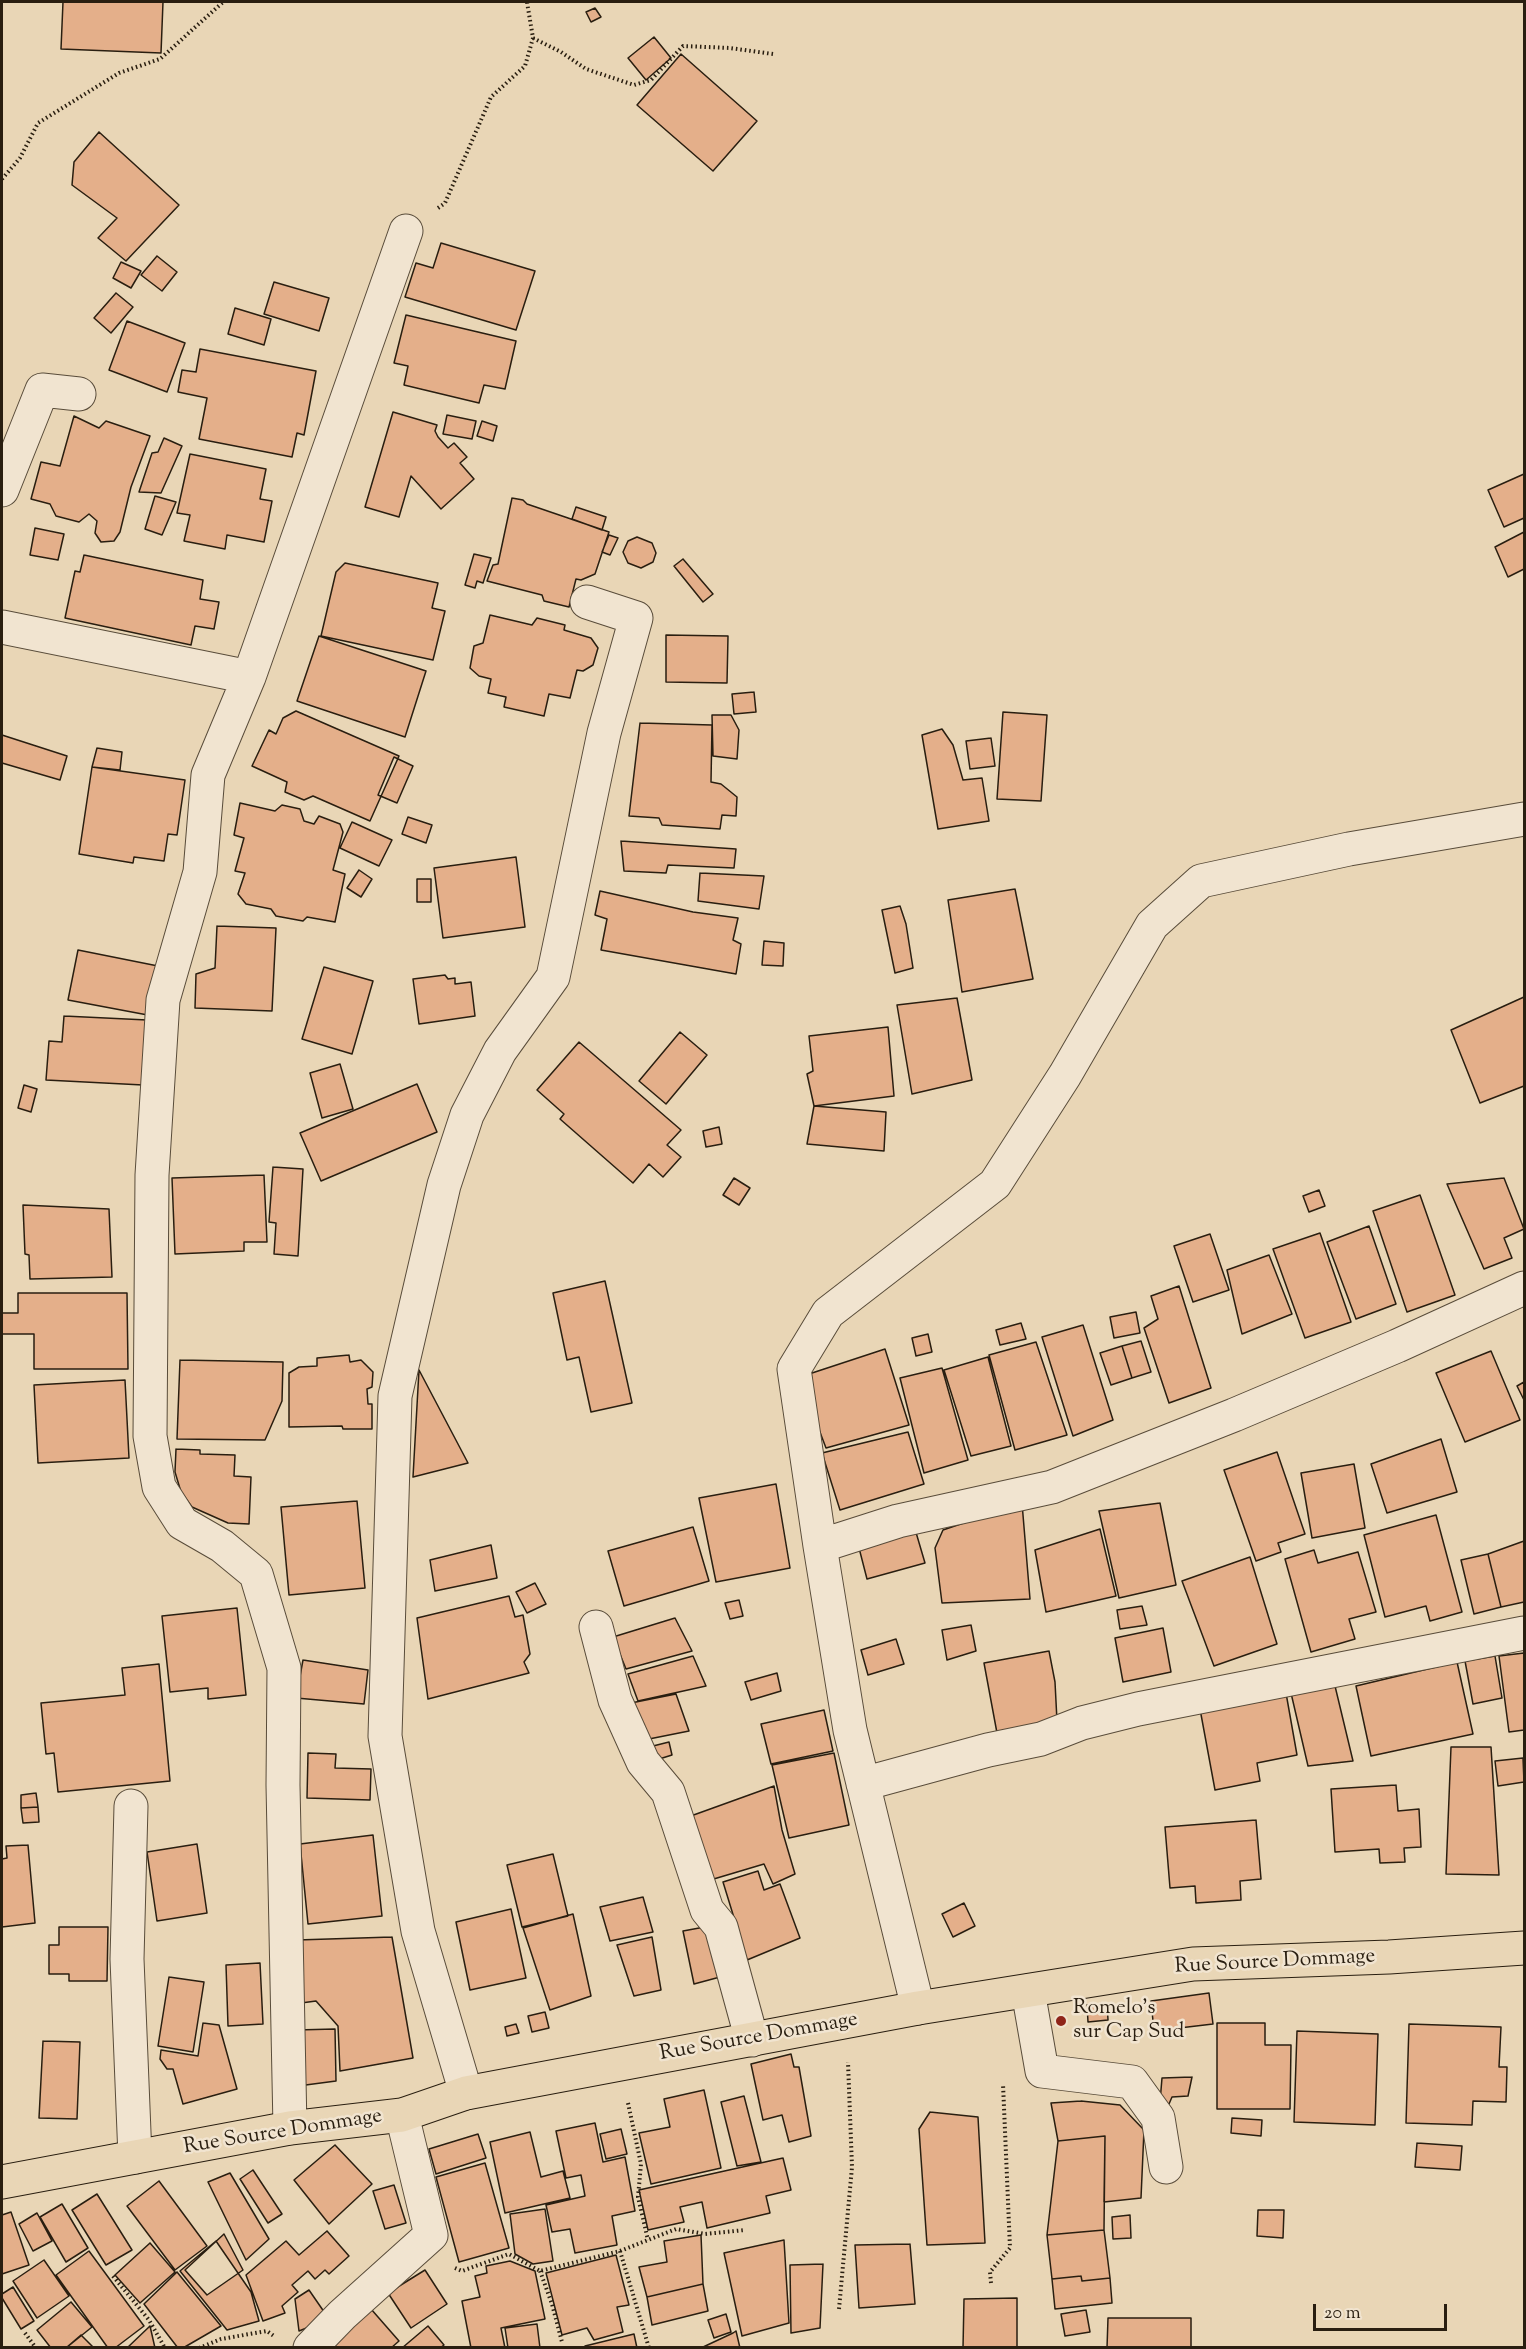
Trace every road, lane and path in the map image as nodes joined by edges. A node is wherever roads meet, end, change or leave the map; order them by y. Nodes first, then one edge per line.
1 (223, 2) edge
2 (527, 2) edge
3 (533, 38) junction
4 (774, 54) dead end
5 (2, 179) edge
6 (405, 231) joint
7 (79, 394) dead end
8 (2, 490) edge
9 (587, 602) dead end
10 (2, 627) edge
11 (249, 677) junction
12 (1524, 819) edge
13 (1524, 1288) edge
14 (820, 1546) junction
15 (596, 1627) dead end
16 (1524, 1633) edge
17 (863, 1784) junction
18 (131, 1806) dead end
19 (1524, 1948) edge
20 (1028, 1991) junction
21 (918, 2008) junction
22 (847, 2022) junction
23 (752, 2040) junction
24 (620, 2064) junction
25 (1003, 2080) dead end
26 (465, 2093) junction
27 (402, 2115) junction
28 (290, 2128) junction
29 (135, 2157) junction
30 (1166, 2167) dead end
31 (2, 2182) edge
32 (745, 2230) dead end
33 (648, 2240) junction
34 (417, 2248) junction
35 (620, 2251) junction
36 (540, 2271) junction
37 (113, 2276) dead end
38 (991, 2283) dead end
39 (839, 2309) dead end
40 (25, 2333) dead end
41 (562, 2342) dead end
42 (296, 2345) edge
43 (36, 2348) edge
44 (165, 2348) edge
45 (199, 2348) edge
46 (649, 2348) edge

1 - 5 path
2 - 3 path
3 - 4 path
3 - 6 path
6 - 11 street
7 - 8 street
9 - 26 street
10 - 11 street
11 - 28 street
12 - 14 street
13 - 14 street
14 - 17 street
15 - 23 street
16 - 17 street
17 - 21 street
18 - 29 street
19 - 20 main road, Rue Source Dommage
20 - 21 main road, Rue Source Dommage
20 - 30 street
21 - 22 main road, Rue Source Dommage
22 - 23 main road, Rue Source Dommage
22 - 39 path
23 - 24 main road, Rue Source Dommage
24 - 26 main road, Rue Source Dommage
24 - 33 path
25 - 38 path
26 - 27 main road, Rue Source Dommage
27 - 28 main road, Rue Source Dommage
27 - 34 street
28 - 29 main road, Rue Source Dommage
29 - 31 main road, Rue Source Dommage
32 - 33 path
33 - 35 path
34 - 36 path
34 - 42 street
35 - 36 path
35 - 46 path
36 - 41 path
37 - 44 path
40 - 43 path
42 - 45 path

